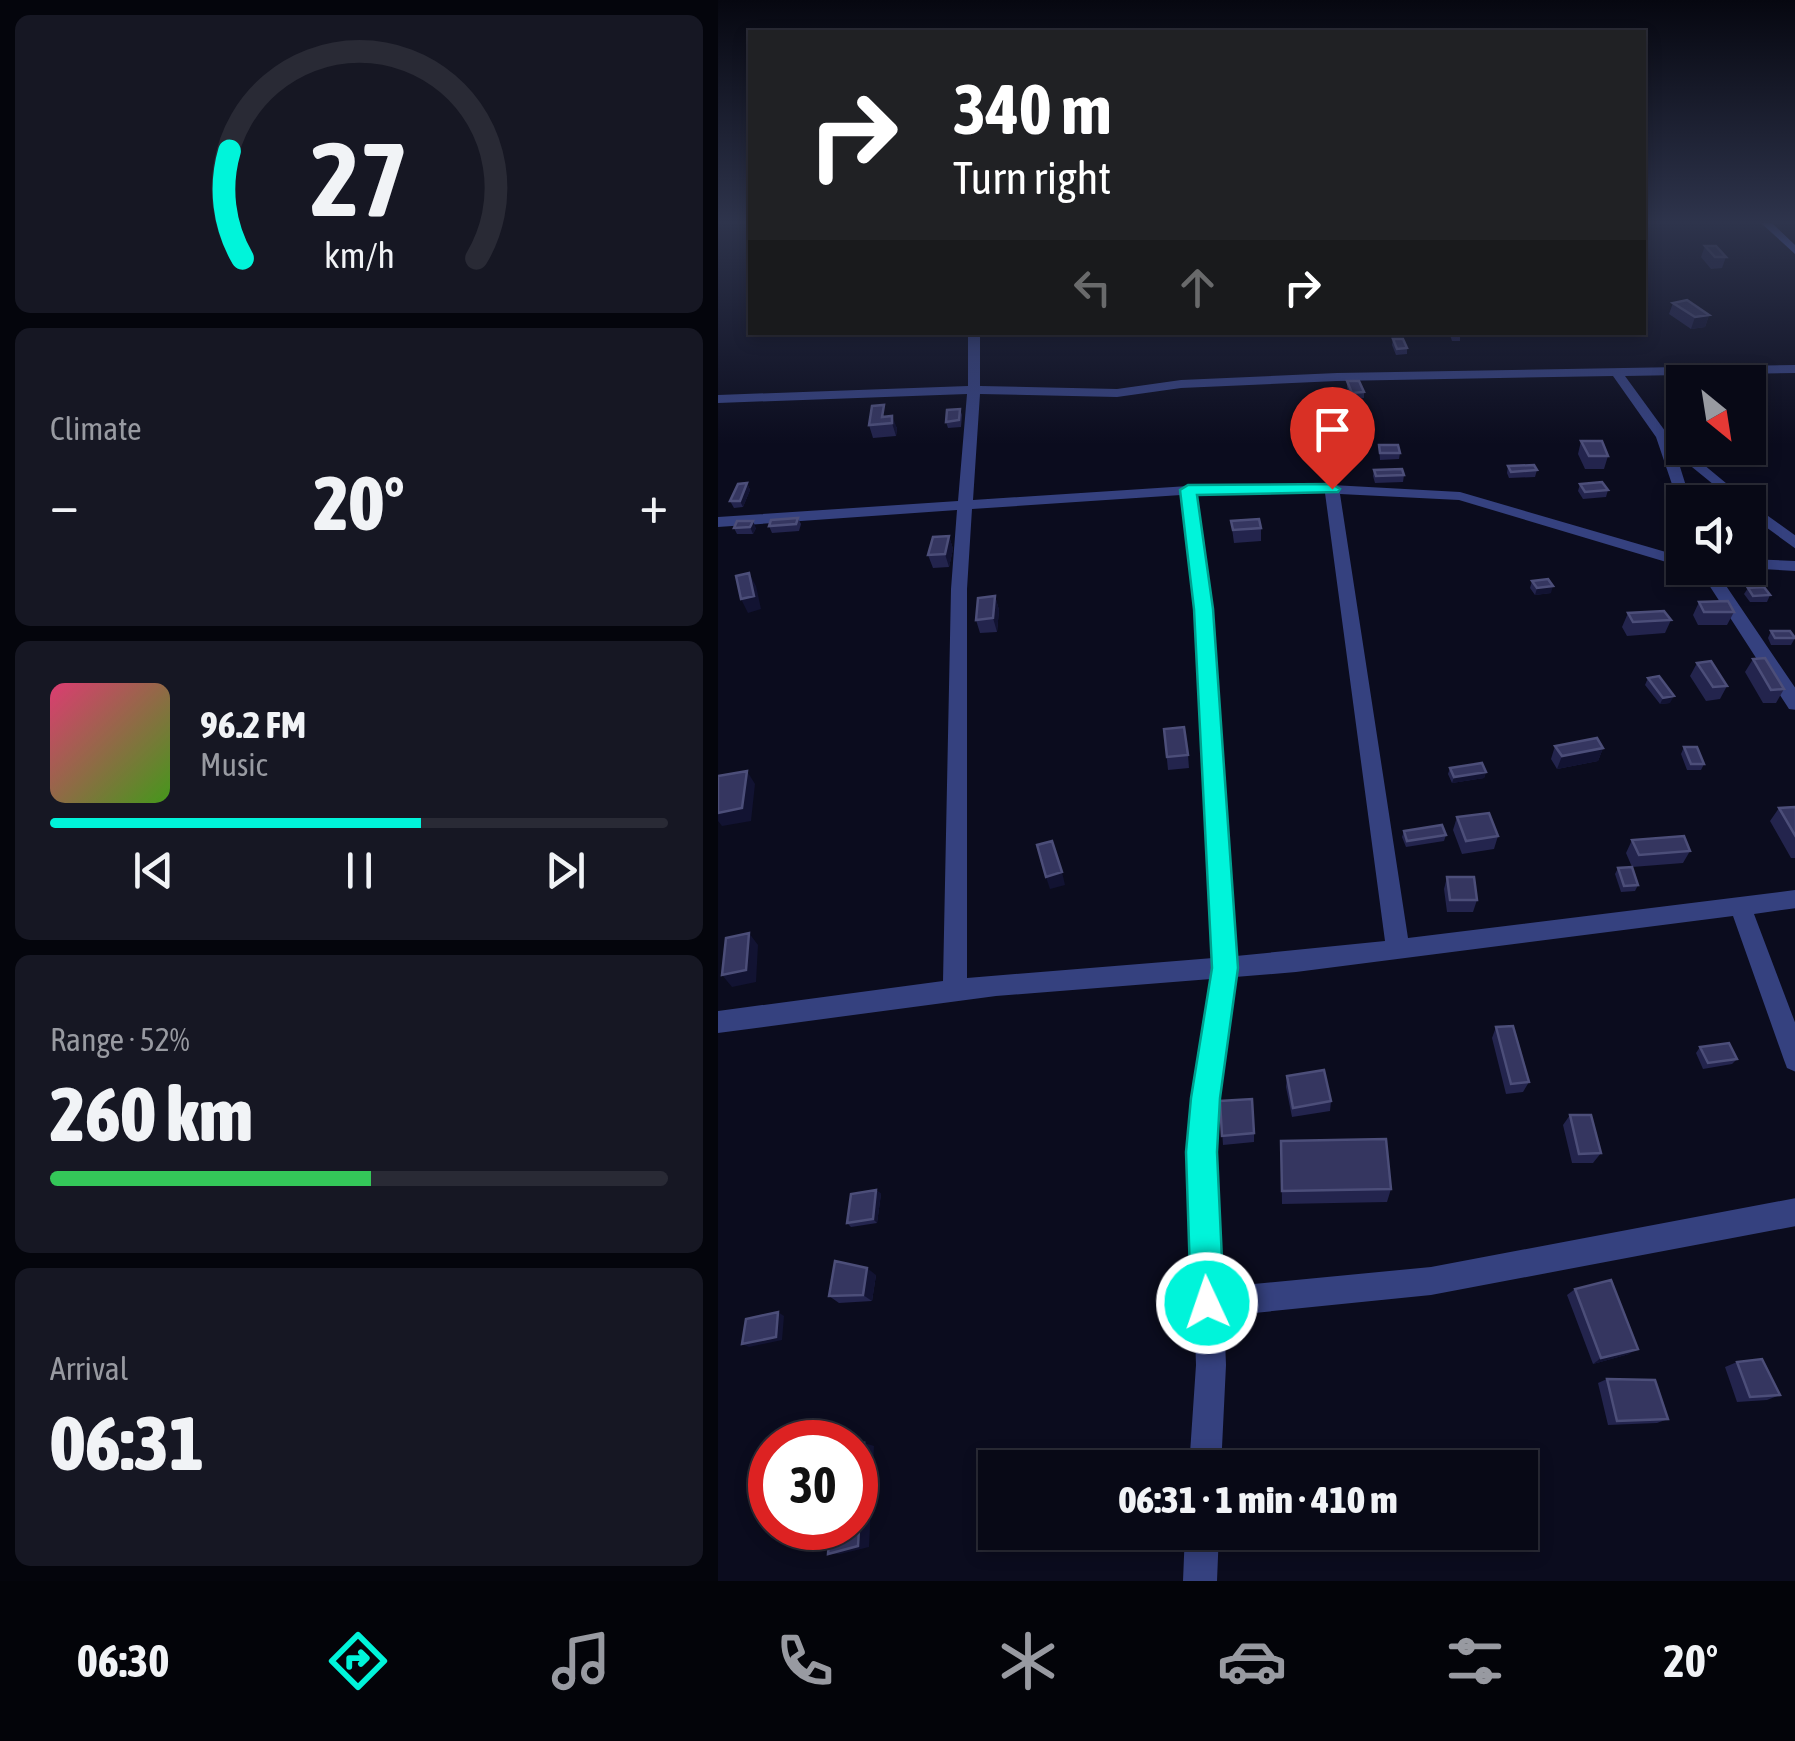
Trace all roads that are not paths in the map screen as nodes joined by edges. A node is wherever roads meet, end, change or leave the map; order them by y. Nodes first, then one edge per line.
1 (974, 335) edge
2 (1796, 368) edge
3 (1617, 373) junction
4 (974, 390) junction
5 (718, 399) edge
6 (1662, 437) junction
7 (1678, 485) edge
8 (1721, 485) edge
9 (1332, 489) junction
10 (1188, 490) junction
11 (965, 506) junction
12 (1766, 521) edge
13 (718, 522) edge
14 (1796, 544) edge
15 (1666, 557) edge
16 (1766, 565) edge
17 (1796, 566) edge
18 (1717, 585) edge
19 (1796, 704) edge
20 (1796, 899) edge
21 (1740, 906) junction
22 (1398, 949) junction
23 (1225, 968) junction
24 (955, 990) junction
25 (718, 1022) edge
26 (1796, 1060) edge
27 (1796, 1212) edge
28 (1207, 1303) junction
29 (1206, 1450) edge
30 (1201, 1550) edge
31 (1200, 1581) edge

1 - 4 street
2 - 3 street
3 - 4 street
3 - 6 street
4 - 5 street
4 - 11 street
6 - 7 street
6 - 8 street
9 - 10 street
9 - 15 street
9 - 22 street
10 - 11 street
10 - 23 street
11 - 13 street
11 - 24 street
12 - 14 street
16 - 17 street
18 - 19 street
20 - 21 street
21 - 22 street
21 - 26 street
22 - 23 street
23 - 24 street
23 - 28 street
24 - 25 street
27 - 28 street
28 - 29 street
30 - 31 street

